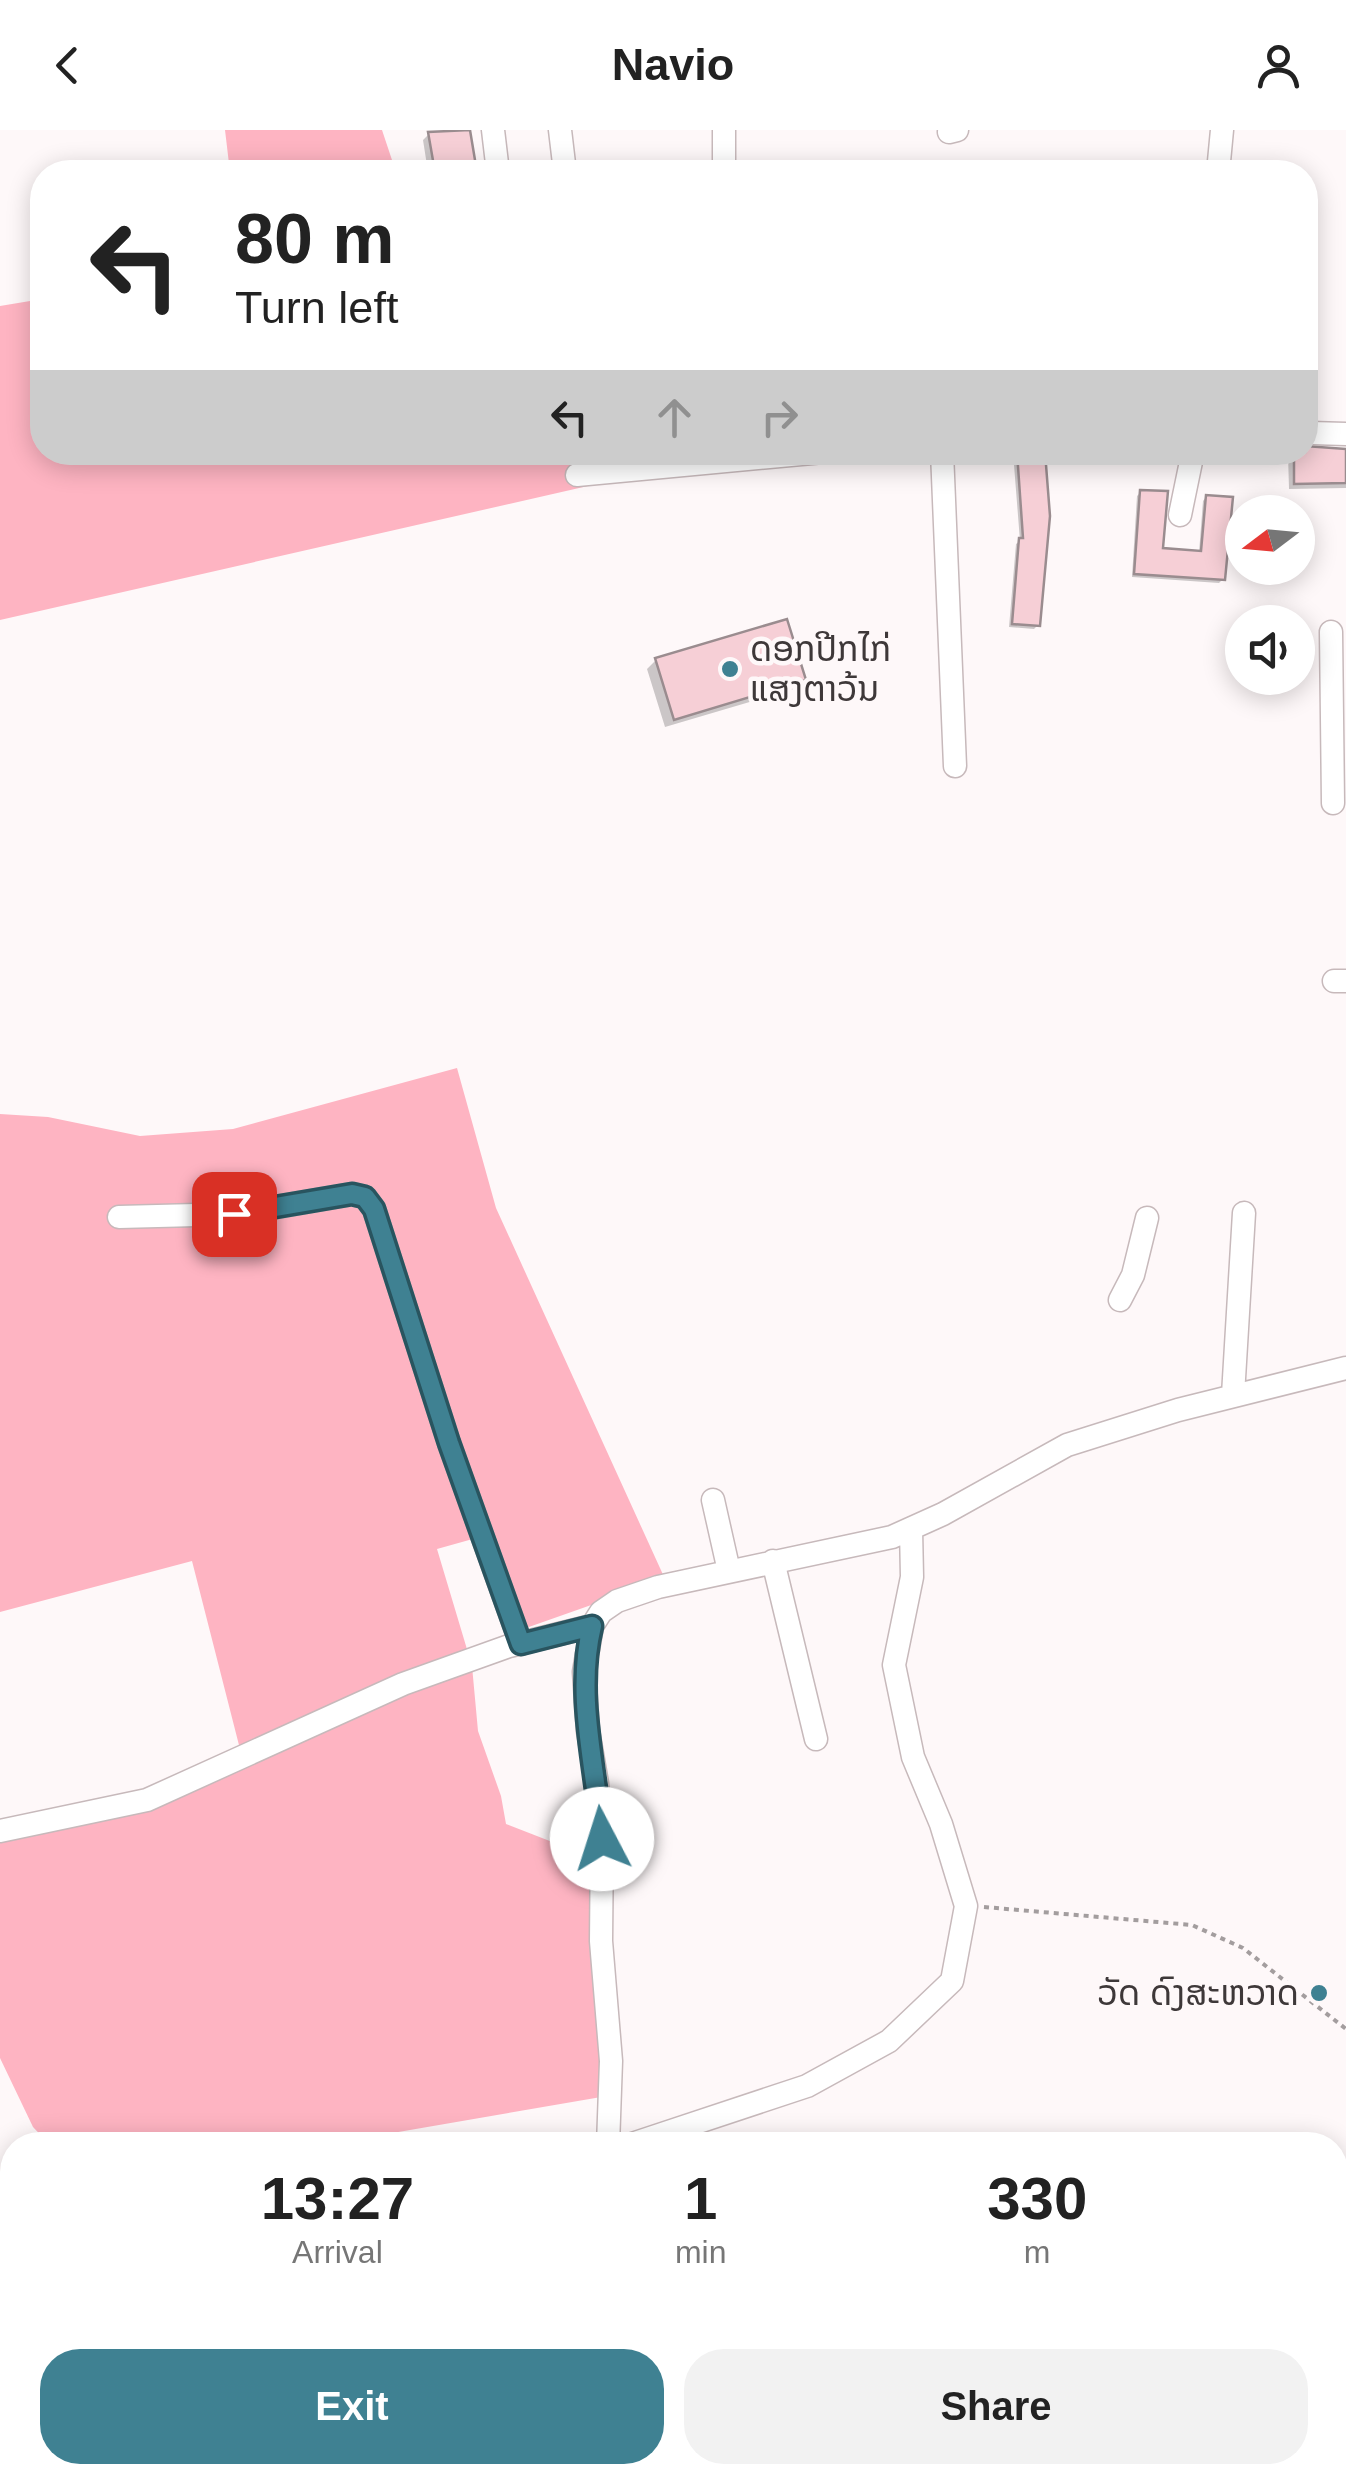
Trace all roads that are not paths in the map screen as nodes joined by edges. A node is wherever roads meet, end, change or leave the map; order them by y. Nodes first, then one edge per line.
1 (493, 130) edge
2 (560, 130) edge
3 (724, 130) edge
4 (1222, 130) edge
5 (497, 160) edge
6 (564, 160) edge
7 (724, 160) edge
8 (1219, 160) edge
9 (1318, 434) edge
10 (1346, 434) edge
11 (573, 465) edge
12 (714, 465) edge
13 (943, 465) edge
14 (1190, 465) edge
15 (1180, 515) dead end
16 (1332, 632) dead end
17 (955, 766) dead end
18 (1333, 802) dead end
19 (1244, 1213) dead end
20 (119, 1217) dead end
21 (1147, 1218) dead end
22 (1120, 1300) dead end
23 (1346, 1368) edge
24 (1233, 1394) junction
25 (712, 1500) dead end
26 (911, 1529) junction
27 (774, 1561) junction
28 (729, 1571) junction
29 (592, 1626) junction
30 (521, 1644) junction
31 (816, 1738) dead end
32 (0, 1831) edge
33 (608, 2132) edge
34 (668, 2132) edge

1 - 5 street
2 - 6 street
3 - 7 street
4 - 8 street
9 - 10 street
11 - 12 street
13 - 17 street
14 - 15 street
16 - 18 street
19 - 24 street
20 - 30 street
21 - 22 street
23 - 24 street
24 - 26 street
25 - 28 street
26 - 27 street
26 - 34 street
27 - 28 street
27 - 31 street
28 - 29 street
29 - 30 street
29 - 33 street
30 - 32 street

